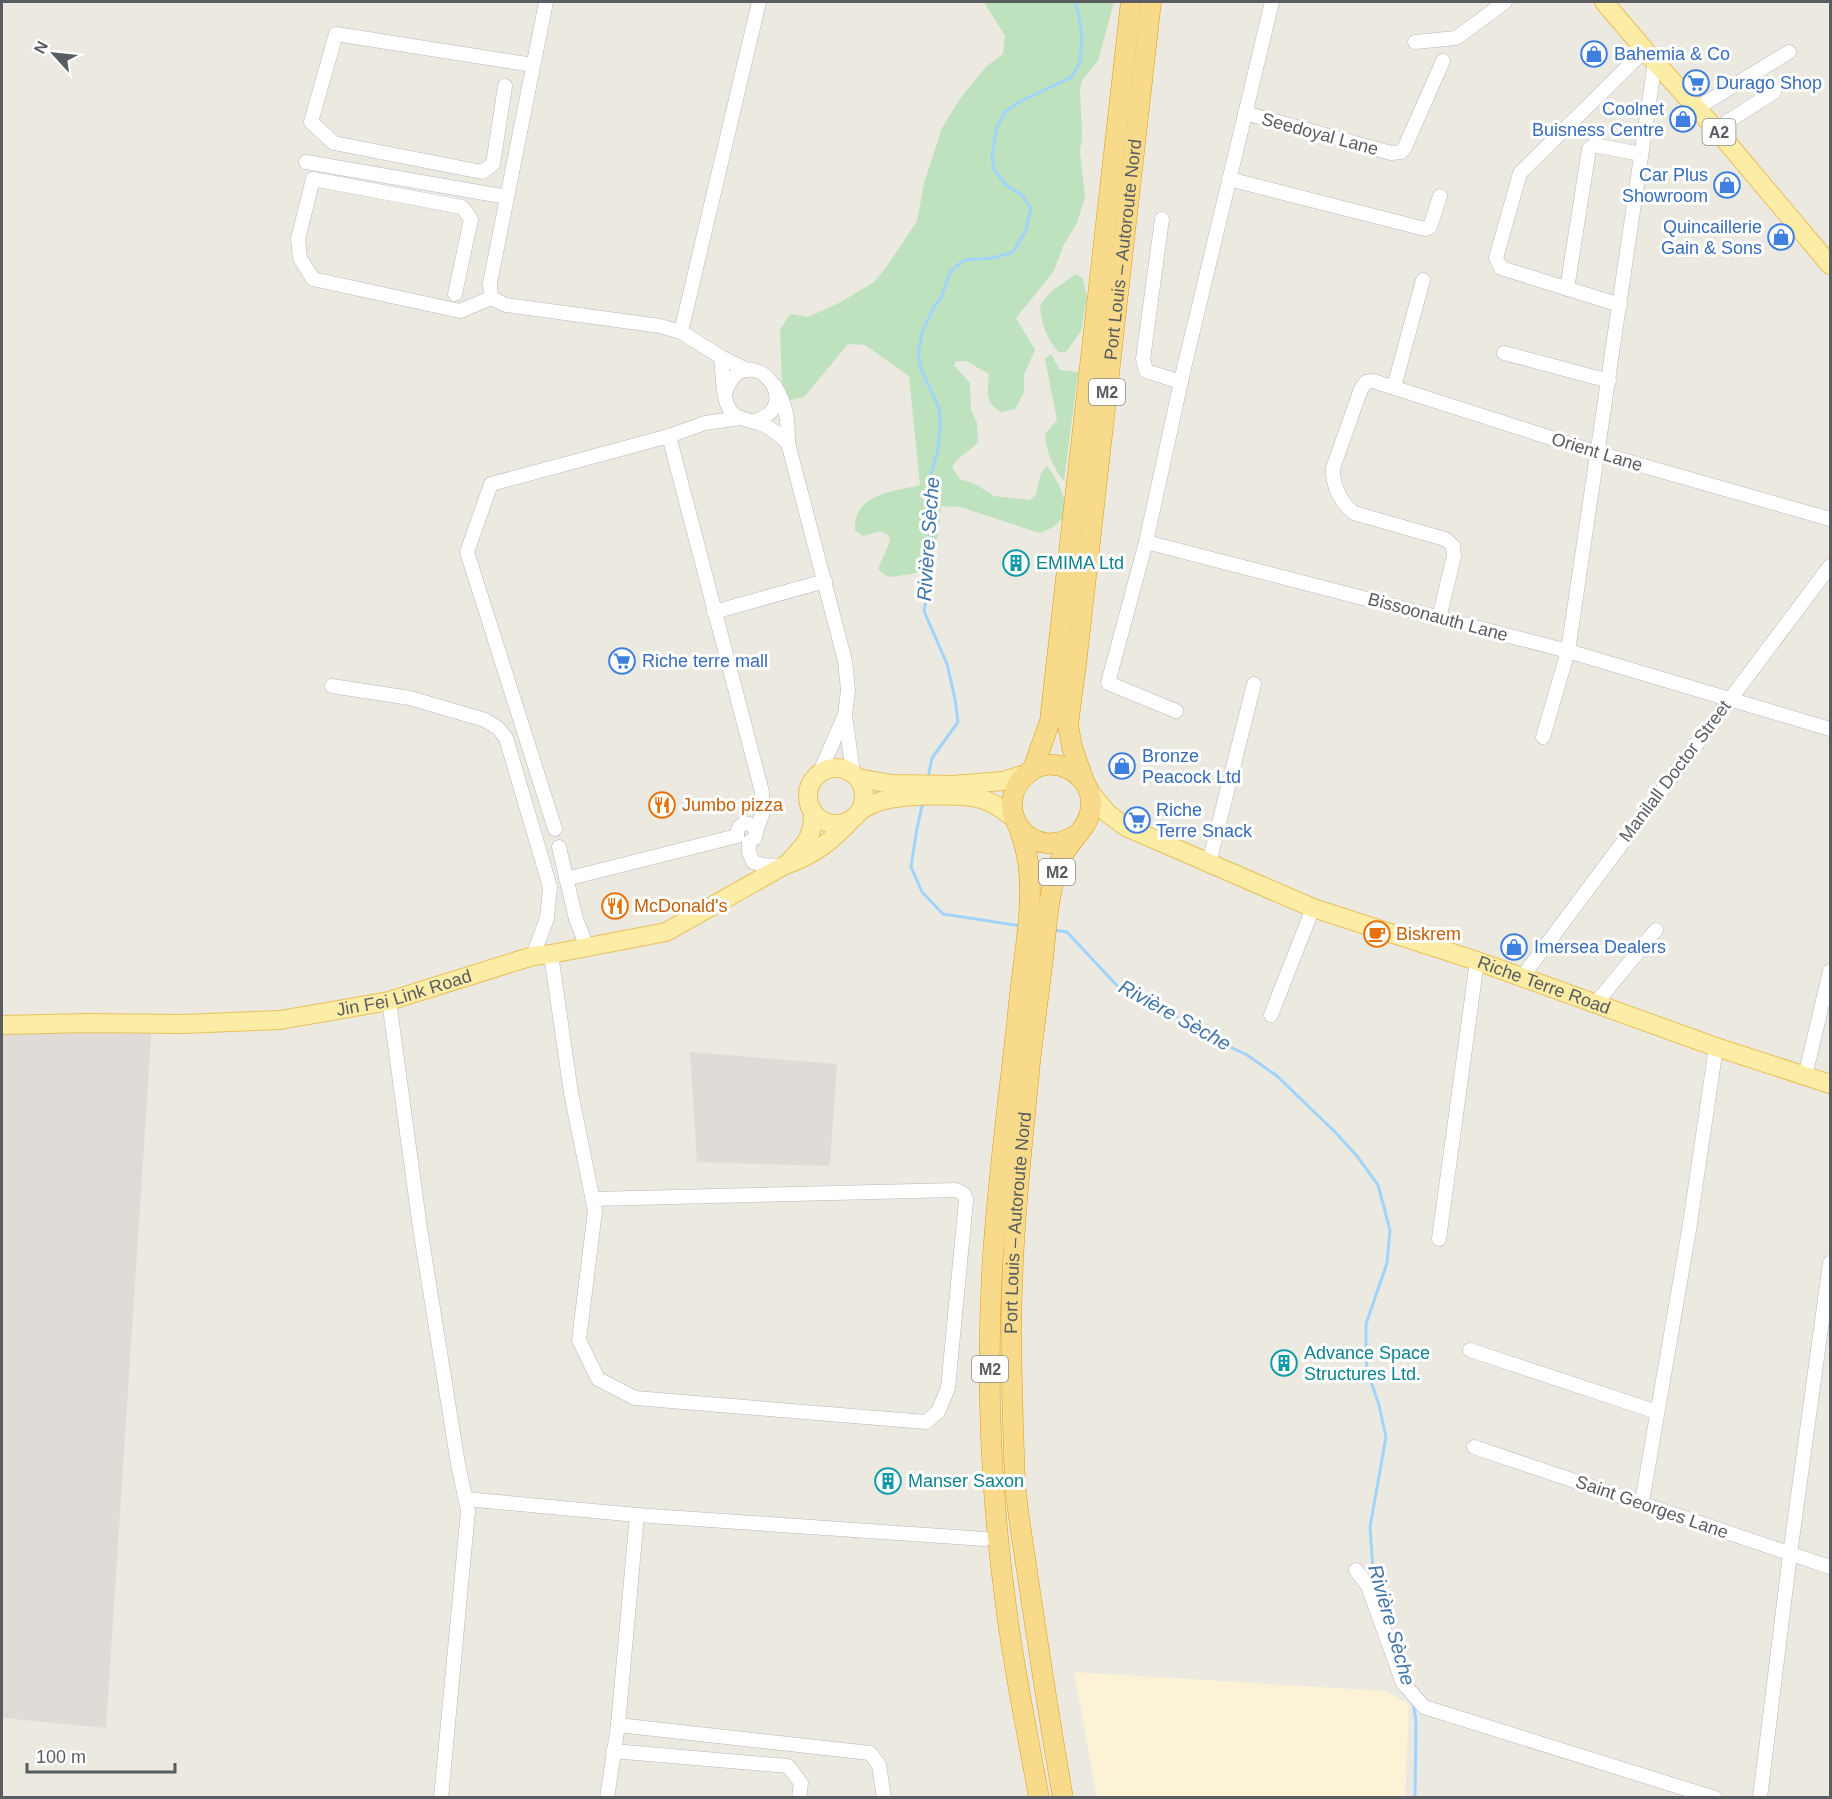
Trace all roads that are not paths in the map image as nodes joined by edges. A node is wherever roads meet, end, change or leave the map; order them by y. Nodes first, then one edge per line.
1 (546, 2) edge
2 (759, 2) edge
3 (1131, 2) edge
4 (1151, 2) edge
5 (1272, 2) edge
6 (1505, 2) edge
7 (1605, 2) edge
8 (1415, 42) dead end
9 (1789, 52) dead end
10 (1650, 56) junction
11 (1443, 61) dead end
12 (533, 64) junction
13 (505, 86) dead end
14 (1774, 92) dead end
15 (1697, 108) junction
16 (1245, 113) junction
17 (1716, 129) junction
18 (1641, 154) junction
19 (306, 162) dead end
20 (1229, 179) junction
21 (1440, 196) dead end
22 (507, 197) junction
23 (1162, 219) dead end
24 (1829, 260) edge
25 (1423, 280) dead end
26 (1567, 289) junction
27 (455, 294) dead end
28 (491, 298) junction
29 (1620, 305) junction
30 (681, 332) junction
31 (1504, 352) dead end
32 (721, 357) junction
33 (747, 370) junction
34 (1609, 381) junction
35 (1181, 382) junction
36 (774, 386) junction
37 (1394, 387) junction
38 (726, 397) junction
39 (740, 418) junction
40 (755, 421) junction
41 (705, 423) junction
42 (669, 436) junction
43 (788, 443) junction
44 (1598, 453) junction
45 (1830, 519) edge
46 (1146, 542) junction
47 (1830, 566) edge
48 (825, 581) junction
49 (714, 612) junction
50 (1439, 618) junction
51 (1568, 651) junction
52 (1254, 684) dead end
53 (332, 686) dead end
54 (1729, 699) junction
55 (1176, 711) dead end
56 (845, 715) junction
57 (1830, 729) edge
58 (1543, 737) dead end
59 (1030, 771) junction
60 (820, 772) junction
61 (856, 776) junction
62 (1087, 786) junction
63 (813, 812) junction
64 (856, 815) junction
65 (1017, 823) junction
66 (1126, 827) junction
67 (555, 829) dead end
68 (1082, 829) junction
69 (747, 833) junction
70 (559, 847) dead end
71 (1209, 863) junction
72 (785, 866) junction
73 (566, 879) junction
74 (1313, 908) junction
75 (1656, 930) dead end
76 (585, 942) junction
77 (542, 955) junction
78 (1477, 961) junction
79 (1830, 971) edge
80 (1521, 977) junction
81 (389, 1001) junction
82 (1596, 1004) junction
83 (1271, 1015) dead end
84 (2, 1025) edge
85 (1716, 1047) junction
86 (1805, 1076) junction
87 (1830, 1084) edge
88 (593, 1199) junction
89 (1438, 1239) dead end
90 (1830, 1263) edge
91 (1470, 1350) dead end
92 (1657, 1412) junction
93 (1474, 1447) dead end
94 (466, 1499) junction
95 (1642, 1502) junction
96 (637, 1515) junction
97 (985, 1539) dead end
98 (1790, 1554) junction
99 (1830, 1567) edge
100 (1356, 1570) dead end
101 (618, 1725) junction
102 (613, 1751) junction
103 (441, 1797) edge
104 (607, 1797) edge
105 (800, 1797) edge
106 (884, 1797) edge
107 (1039, 1797) edge
108 (1063, 1797) edge
109 (1715, 1797) edge
110 (1760, 1797) edge

1 - 12 street
2 - 30 street
3 - 59 highway, Port Louis – Autoroute Nord / M2
4 - 62 highway, Port Louis – Autoroute Nord / M2
5 - 16 street
6 - 8 street
7 - 10 main road, A2
9 - 15 street
10 - 15 main road, A2
10 - 18 street
10 - 26 street
11 - 16 street, Seedoyal Lane
12 - 13 street
12 - 22 street
14 - 17 street
15 - 17 main road, A2
16 - 20 street
17 - 24 main road, A2
18 - 26 street
18 - 29 street
19 - 22 street
20 - 21 street
20 - 35 street
22 - 28 street
23 - 35 street
25 - 37 street
26 - 29 street
27 - 28 street
28 - 30 street
29 - 34 street
30 - 32 street
31 - 34 street
32 - 33 street
32 - 38 street
33 - 36 street
33 - 38 street
34 - 44 street
35 - 46 street
36 - 40 street
36 - 43 street
37 - 44 street, Orient Lane
37 - 50 street, Orient Lane
38 - 39 street
38 - 41 street
39 - 40 street
39 - 41 street
40 - 43 street
41 - 42 street
42 - 49 street
42 - 67 street
43 - 48 street
44 - 45 street, Orient Lane
44 - 51 street
46 - 50 street, Bissoonauth Lane
46 - 55 street
47 - 54 street, Manilall Doctor Street
48 - 49 street
48 - 56 street
49 - 69 street
50 - 51 street, Bissoonauth Lane
51 - 54 street, Bissoonauth Lane
51 - 58 street
52 - 71 street
53 - 77 street
54 - 57 street, Bissoonauth Lane
54 - 80 street, Manilall Doctor Street
56 - 60 street
56 - 61 street
59 - 61 main road
59 - 62 highway
59 - 65 highway, M2
60 - 61 main road
60 - 63 main road
61 - 64 main road
62 - 66 main road
62 - 68 highway, M2
63 - 64 main road
63 - 72 main road
64 - 65 main road
64 - 72 main road
65 - 68 highway, M2
65 - 107 highway, Port Louis – Autoroute Nord / M2
66 - 68 main road
66 - 71 main road, Riche Terre Road
68 - 108 highway, Port Louis – Autoroute Nord / M2
69 - 72 street
69 - 73 street
70 - 73 street
71 - 74 main road, Riche Terre Road
72 - 76 main road
73 - 76 street
74 - 78 main road, Riche Terre Road
74 - 83 street
75 - 82 street
76 - 77 main road, Jin Fei Link Road
77 - 81 main road, Jin Fei Link Road
77 - 88 street
78 - 80 main road, Riche Terre Road
78 - 89 street
79 - 86 street
80 - 82 main road, Riche Terre Road
81 - 84 main road, Jin Fei Link Road
81 - 94 street
82 - 85 main road, Riche Terre Road
85 - 86 main road, Riche Terre Road
85 - 92 street
86 - 87 main road, Riche Terre Road
88 - 88 street
90 - 98 street
91 - 92 street
92 - 95 street
93 - 95 street, Saint Georges Lane
94 - 96 street
94 - 103 street
95 - 98 street, Saint Georges Lane
96 - 97 street
96 - 101 street
98 - 99 street, Saint Georges Lane
98 - 110 street
100 - 109 street
101 - 102 street
101 - 106 street
102 - 104 street
102 - 105 street

